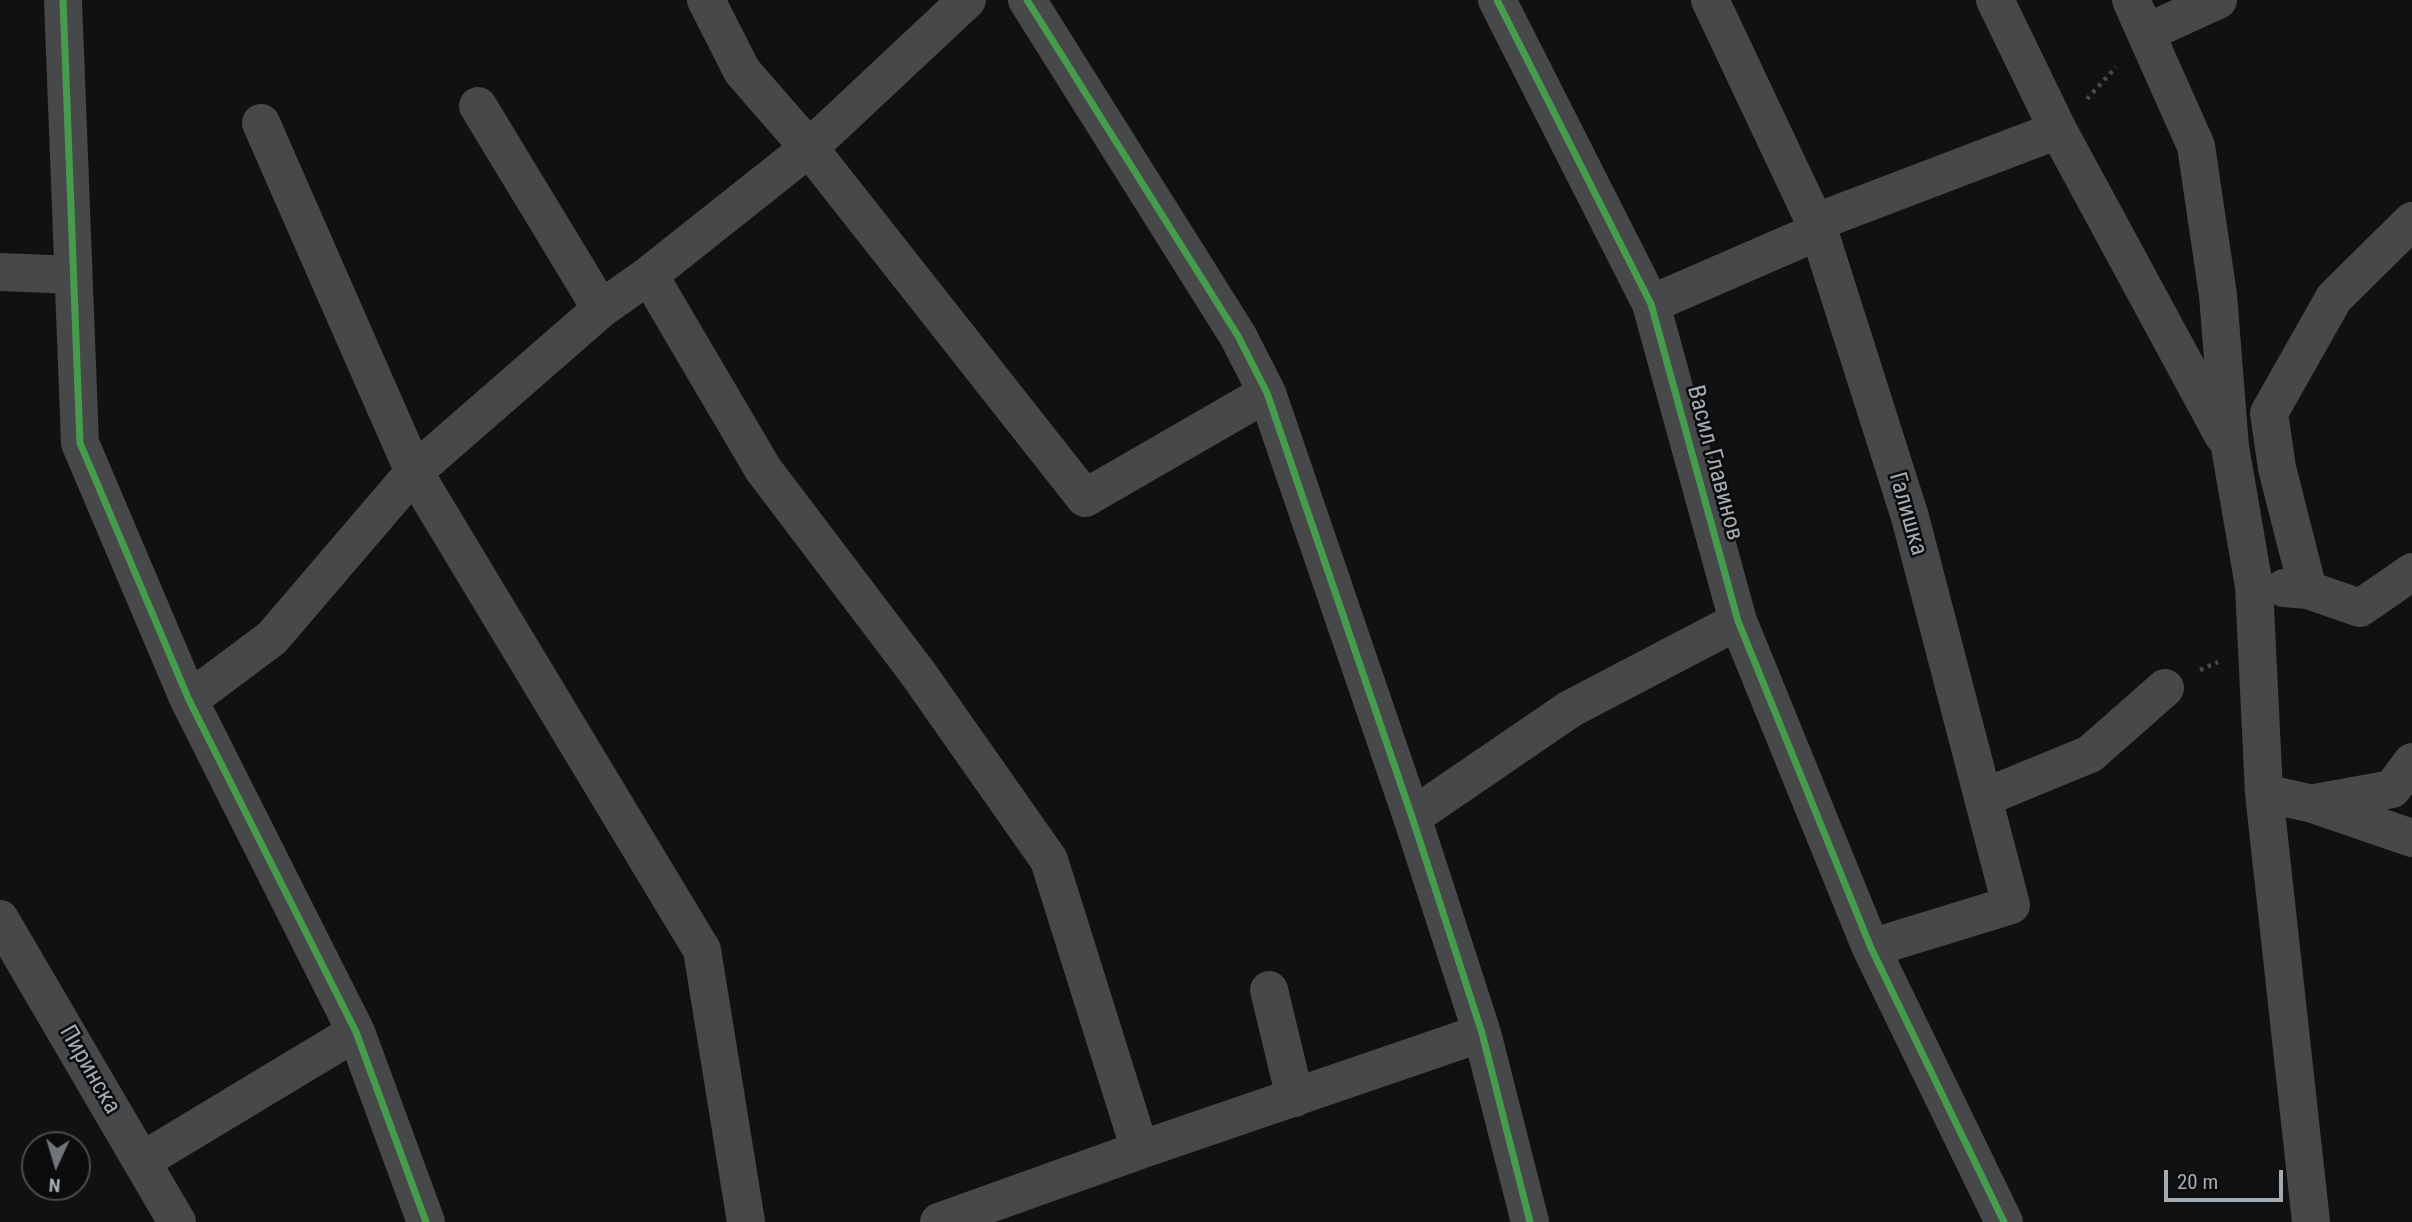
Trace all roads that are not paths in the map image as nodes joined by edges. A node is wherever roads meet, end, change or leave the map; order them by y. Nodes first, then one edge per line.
1 (63, 0) edge
2 (706, 0) edge
3 (967, 0) edge
4 (1027, 0) edge
5 (1497, 0) edge
6 (1710, 0) edge
7 (1995, 0) edge
8 (2218, 0) edge
9 (2143, 11) edge
10 (478, 106) dead end
11 (261, 123) dead end
12 (2059, 130) junction
13 (809, 148) junction
14 (2412, 221) edge
15 (1819, 231) junction
16 (0, 272) edge
17 (74, 275) junction
18 (649, 275) junction
19 (1651, 304) junction
20 (601, 309) junction
21 (1267, 393) junction
22 (2230, 447) junction
23 (414, 472) junction
24 (2412, 572) edge
25 (2253, 586) junction
26 (2308, 590) junction
27 (1738, 621) junction
28 (2165, 688) road end
29 (189, 700) junction
30 (2412, 762) edge
31 (2264, 793) junction
32 (1983, 798) junction
33 (2313, 804) junction
34 (1412, 817) junction
35 (2412, 838) edge
36 (0, 919) edge
37 (1871, 948) junction
38 (1269, 990) dead end
39 (356, 1032) junction
40 (1482, 1033) junction
41 (1295, 1098) junction
42 (1140, 1150) junction
43 (142, 1161) junction
44 (177, 1222) edge
45 (426, 1222) edge
46 (746, 1222) edge
47 (939, 1222) edge
48 (1530, 1222) edge
49 (2004, 1222) edge
50 (2311, 1222) edge

1 - 17 street
2 - 13 street
3 - 13 street
4 - 21 street
5 - 19 street, Васил Главинов
6 - 15 street, Галишка
7 - 12 street
8 - 9 street
9 - 22 street
10 - 20 street
11 - 23 street
12 - 15 street
12 - 22 street
13 - 18 street
13 - 21 street
14 - 26 street
15 - 19 street
15 - 32 street, Галишка
16 - 17 street
17 - 29 street
18 - 20 street
18 - 42 street
19 - 27 street, Васил Главинов
20 - 23 street
21 - 34 street
22 - 25 street
23 - 29 street
23 - 46 street
24 - 26 street
25 - 26 street
25 - 31 street
27 - 34 street
27 - 37 street, Васил Главинов
28 - 32 street
29 - 39 street
30 - 33 street
31 - 33 street
31 - 50 street
32 - 37 street, Галишка
33 - 35 street
34 - 40 street
36 - 43 street, Пиринска
37 - 49 street, Васил Главинов
38 - 41 street
39 - 43 street
39 - 45 street
40 - 41 street
40 - 48 street
41 - 42 street
42 - 47 street
43 - 44 street, Пиринска

